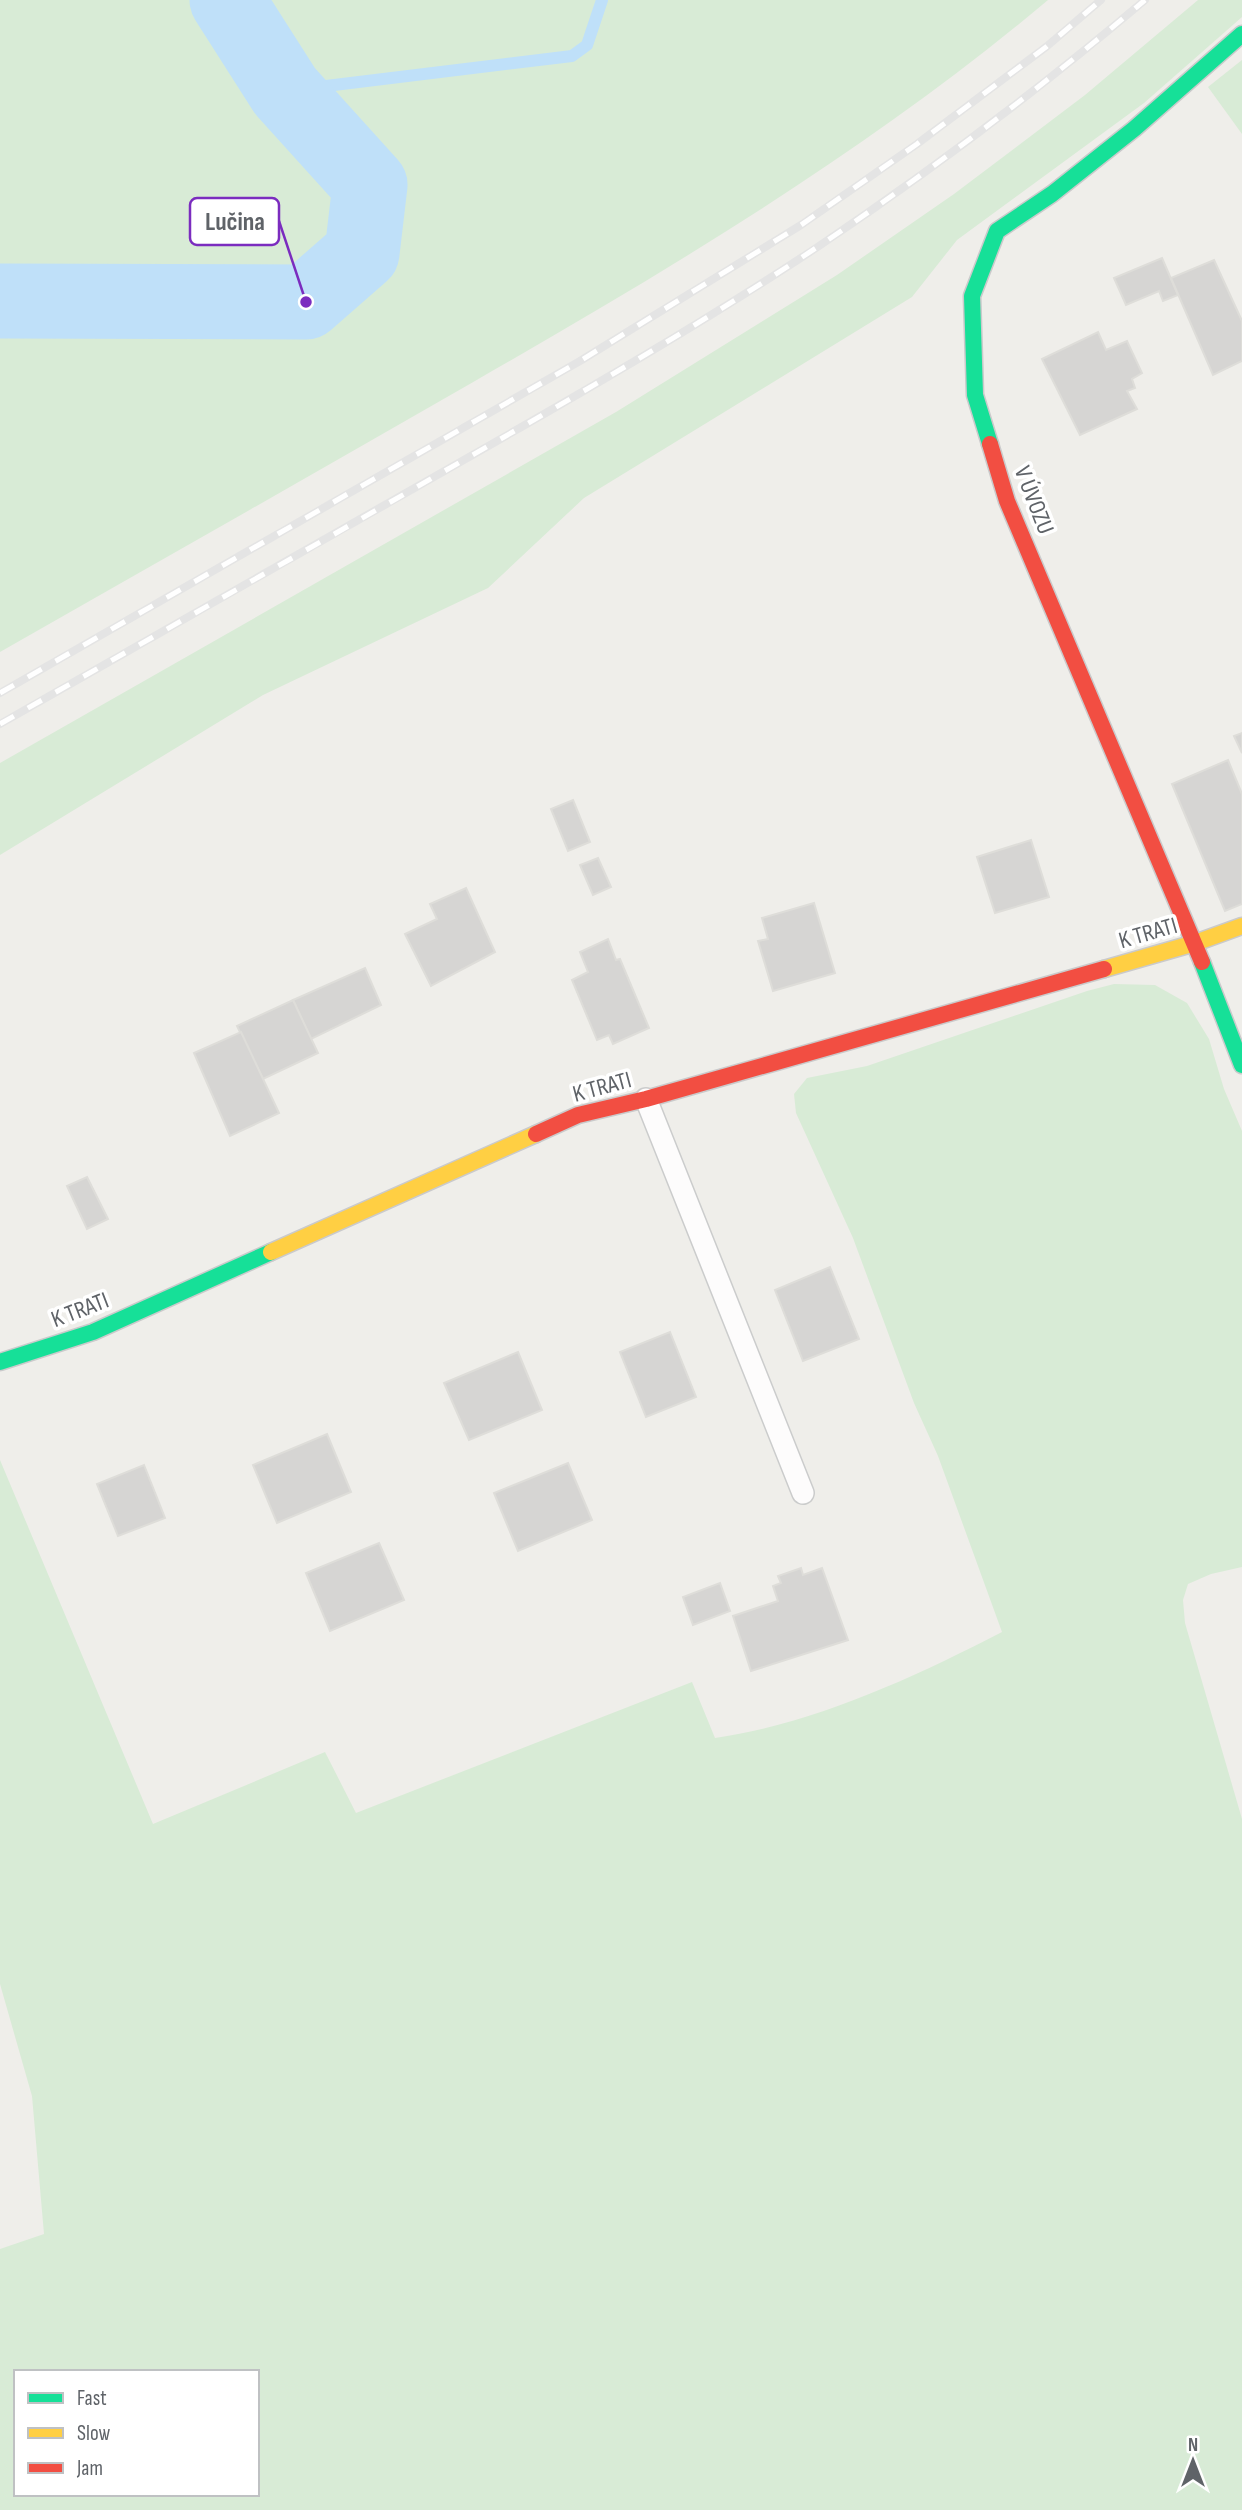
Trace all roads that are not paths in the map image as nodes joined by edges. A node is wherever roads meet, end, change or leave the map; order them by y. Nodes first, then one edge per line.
1 (1242, 34) edge
2 (1242, 926) edge
3 (1195, 943) junction
4 (1242, 1065) edge
5 (646, 1099) junction
6 (0, 1362) edge
7 (803, 1493) dead end

1 - 3 street, V ÚVOZU
2 - 3 street, K TRATI
3 - 4 street, V ÚVOZU
3 - 5 street, K TRATI
5 - 6 street, K TRATI
5 - 7 lane

